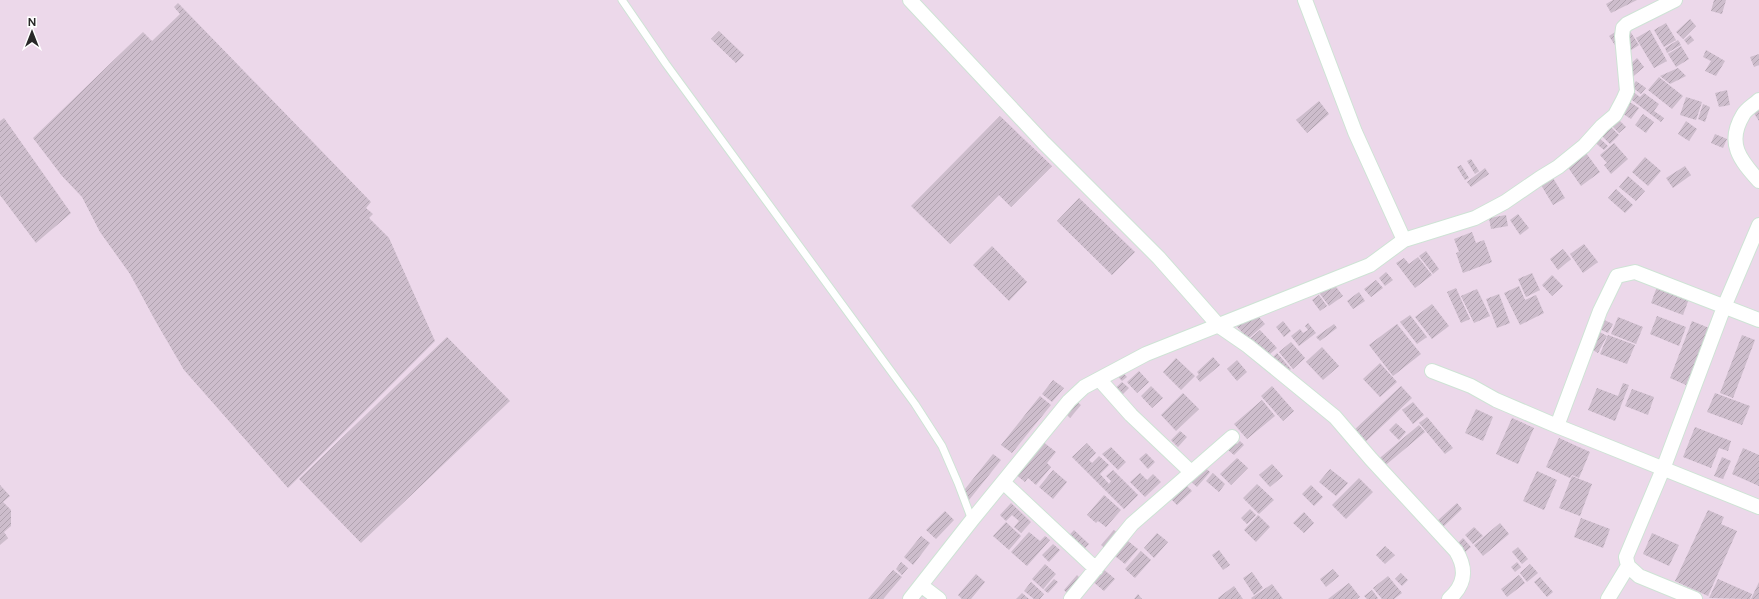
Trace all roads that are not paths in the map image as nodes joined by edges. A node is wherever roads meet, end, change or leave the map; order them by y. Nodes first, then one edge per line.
1 (622, 0) edge
2 (910, 0) edge
3 (1305, 0) edge
4 (1674, 0) edge
5 (1759, 100) edge
6 (1759, 181) edge
7 (1759, 225) edge
8 (1404, 240) junction
9 (1724, 307) junction
10 (1759, 320) edge
11 (1219, 326) junction
12 (1432, 371) dead end
13 (1099, 379) junction
14 (1557, 426) junction
15 (1232, 437) dead end
16 (1663, 469) junction
17 (1191, 472) junction
18 (1003, 482) junction
19 (1759, 507) edge
20 (972, 520) junction
21 (1628, 566) junction
22 (1096, 569) junction
23 (922, 586) junction
24 (910, 599) edge
25 (939, 599) edge
26 (1071, 599) edge
27 (1449, 599) edge
28 (1608, 599) edge
29 (1694, 599) edge

1 - 20 lane
2 - 11 street
3 - 8 street
4 - 8 street
5 - 6 street
7 - 9 street
8 - 11 street
9 - 10 street
9 - 14 street
9 - 16 street
11 - 13 street
11 - 27 street
12 - 14 street
13 - 17 street
13 - 18 street
14 - 16 street
15 - 17 street
16 - 19 street
16 - 21 street
17 - 22 street
18 - 20 street
18 - 22 street
20 - 23 street
21 - 28 street
21 - 29 street
22 - 26 street
23 - 24 street
23 - 25 street

